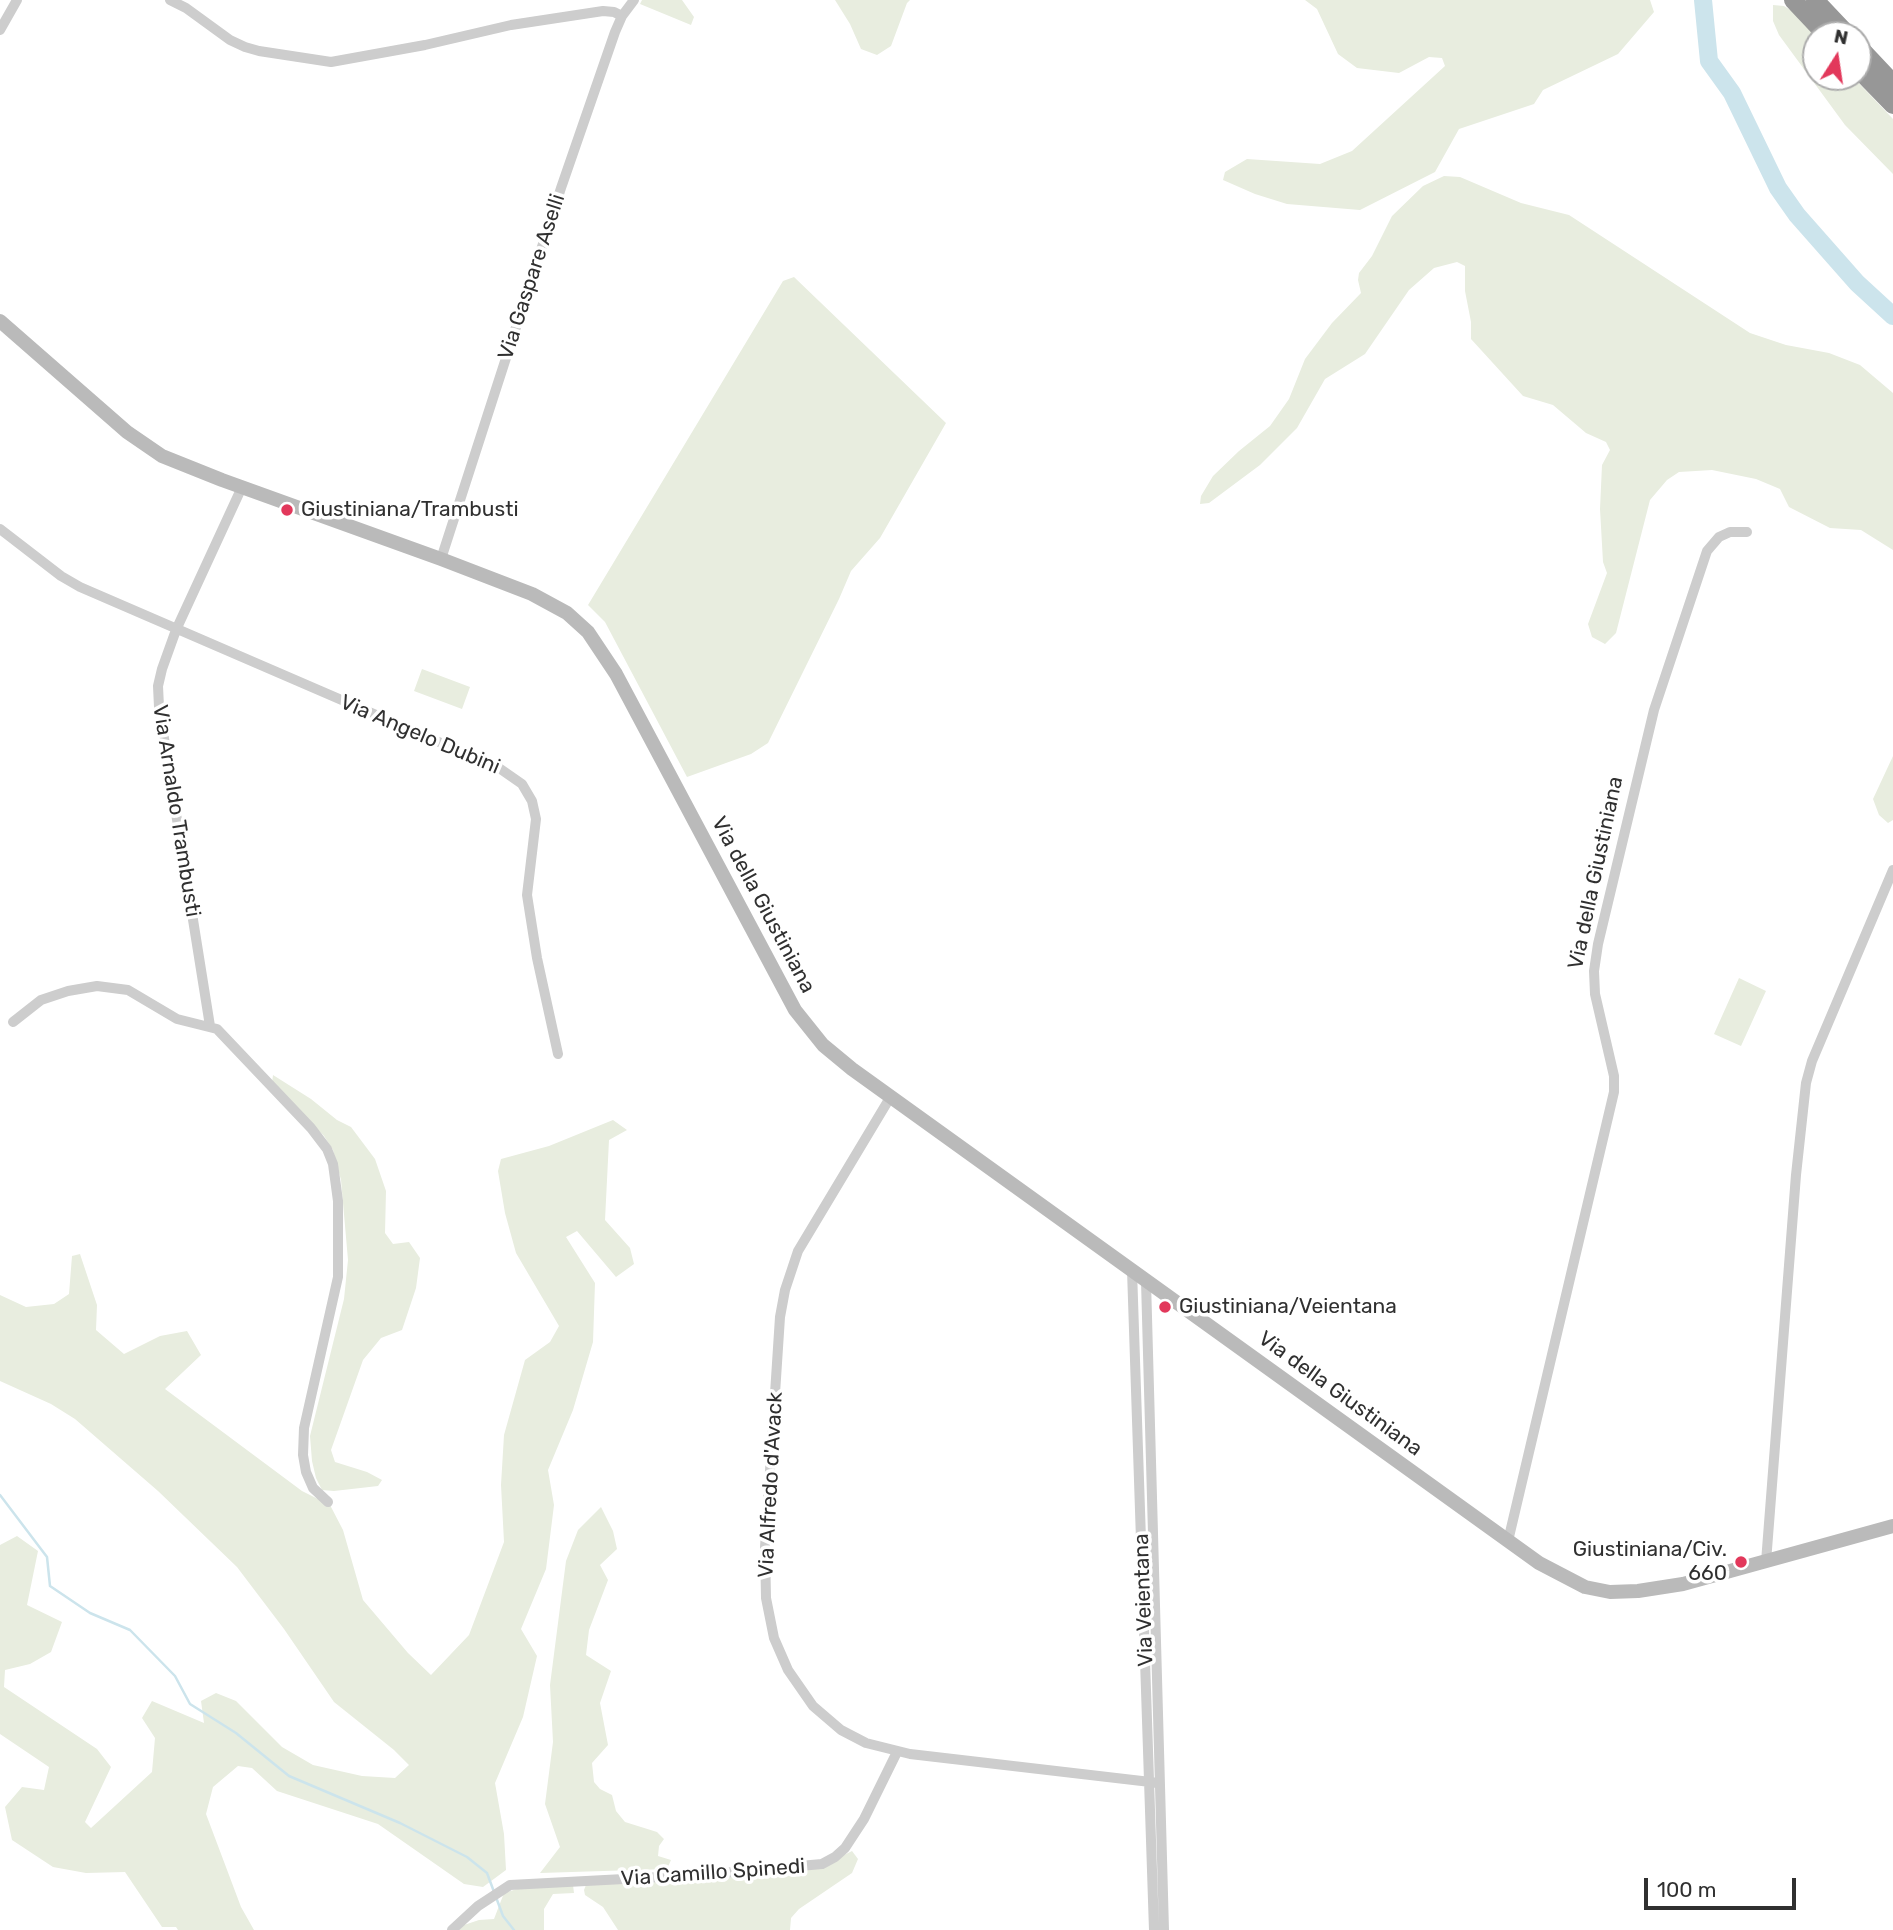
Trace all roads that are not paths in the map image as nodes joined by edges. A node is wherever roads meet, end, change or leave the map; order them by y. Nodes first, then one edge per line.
1 (17, 0) edge
2 (170, 0) edge
3 (634, 0) edge
4 (1793, 0) edge
5 (1814, 6) edge
6 (622, 16) junction
7 (1832, 21) edge
8 (0, 30) edge
9 (1872, 61) edge
10 (1872, 83) edge
11 (1893, 83) edge
12 (1893, 105) edge
13 (0, 321) edge
14 (242, 487) junction
15 (0, 529) edge
16 (1747, 531) dead end
17 (441, 559) junction
18 (176, 630) junction
19 (1893, 870) edge
20 (13, 1022) dead end
21 (210, 1026) junction
22 (558, 1054) dead end
23 (891, 1096) junction
24 (1132, 1270) junction
25 (1146, 1281) junction
26 (328, 1502) dead end
27 (1893, 1526) edge
28 (1508, 1541) junction
29 (1766, 1562) junction
30 (897, 1752) junction
31 (1154, 1783) junction
32 (452, 1930) edge
33 (1154, 1930) edge
34 (1164, 1930) edge

1 - 8 street
2 - 6 street
3 - 6 street, Via Gaspare Aselli
4 - 5 highway
5 - 7 highway
6 - 17 street, Via Gaspare Aselli
9 - 11 highway
10 - 12 highway
13 - 14 street, Via della Giustiniana
14 - 17 street, Via della Giustiniana
14 - 18 street, Via Arnaldo Trambusti
15 - 18 street, Via Angelo Dubini
16 - 28 street, Via della Giustiniana
17 - 23 street, Via della Giustiniana
18 - 21 street, Via Arnaldo Trambusti
18 - 22 street, Via Angelo Dubini
19 - 29 street
20 - 21 street
21 - 26 street
23 - 24 street, Via della Giustiniana
23 - 30 street, Via Alfredo d'Avack
24 - 25 street, Via della Giustiniana
24 - 31 street, Via Veientana
25 - 28 street, Via della Giustiniana
25 - 31 street, Via Veientana
27 - 29 street, Via della Giustiniana
28 - 29 street, Via della Giustiniana
30 - 31 street, Via Alfredo d'Avack
30 - 32 street, Via Camillo Spinedi
31 - 33 street, Via Veientana
31 - 34 street, Via Veientana

